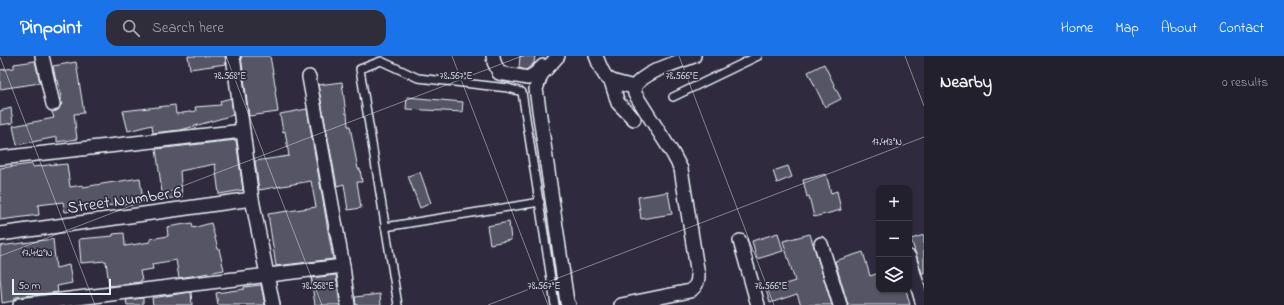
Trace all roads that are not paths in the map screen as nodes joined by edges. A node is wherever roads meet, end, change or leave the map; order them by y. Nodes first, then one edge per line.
1 (42, 56) edge
2 (233, 56) edge
3 (493, 56) edge
4 (552, 56) edge
5 (558, 56) edge
6 (596, 56) edge
7 (694, 56) edge
8 (758, 56) edge
9 (381, 59) edge
10 (309, 77) dead end
11 (611, 81) junction
12 (634, 87) junction
13 (673, 97) dead end
14 (53, 104) dead end
15 (634, 119) dead end
16 (243, 131) junction
17 (0, 158) edge
18 (252, 199) junction
19 (540, 202) junction
20 (385, 227) junction
21 (0, 234) edge
22 (740, 241) dead end
23 (821, 244) dead end
24 (343, 266) junction
25 (912, 267) edge
26 (268, 275) junction
27 (20, 305) edge
28 (273, 305) edge
29 (348, 305) edge
30 (398, 305) edge
31 (555, 305) edge
32 (569, 305) edge
33 (621, 305) edge
34 (758, 305) edge
35 (840, 305) edge
36 (923, 305) edge

1 - 14 street
2 - 16 street
3 - 4 street
5 - 32 street
6 - 11 street
7 - 12 street
8 - 13 lane
9 - 19 lane
9 - 20 lane
10 - 24 street
11 - 12 street
11 - 15 street
12 - 33 street
16 - 17 street
16 - 18 street
18 - 21 street, Street Number 6
18 - 26 street
19 - 20 lane
19 - 31 lane
20 - 30 lane
22 - 34 street
23 - 35 street
24 - 26 street
24 - 29 street
25 - 36 street
26 - 27 street
26 - 28 street

